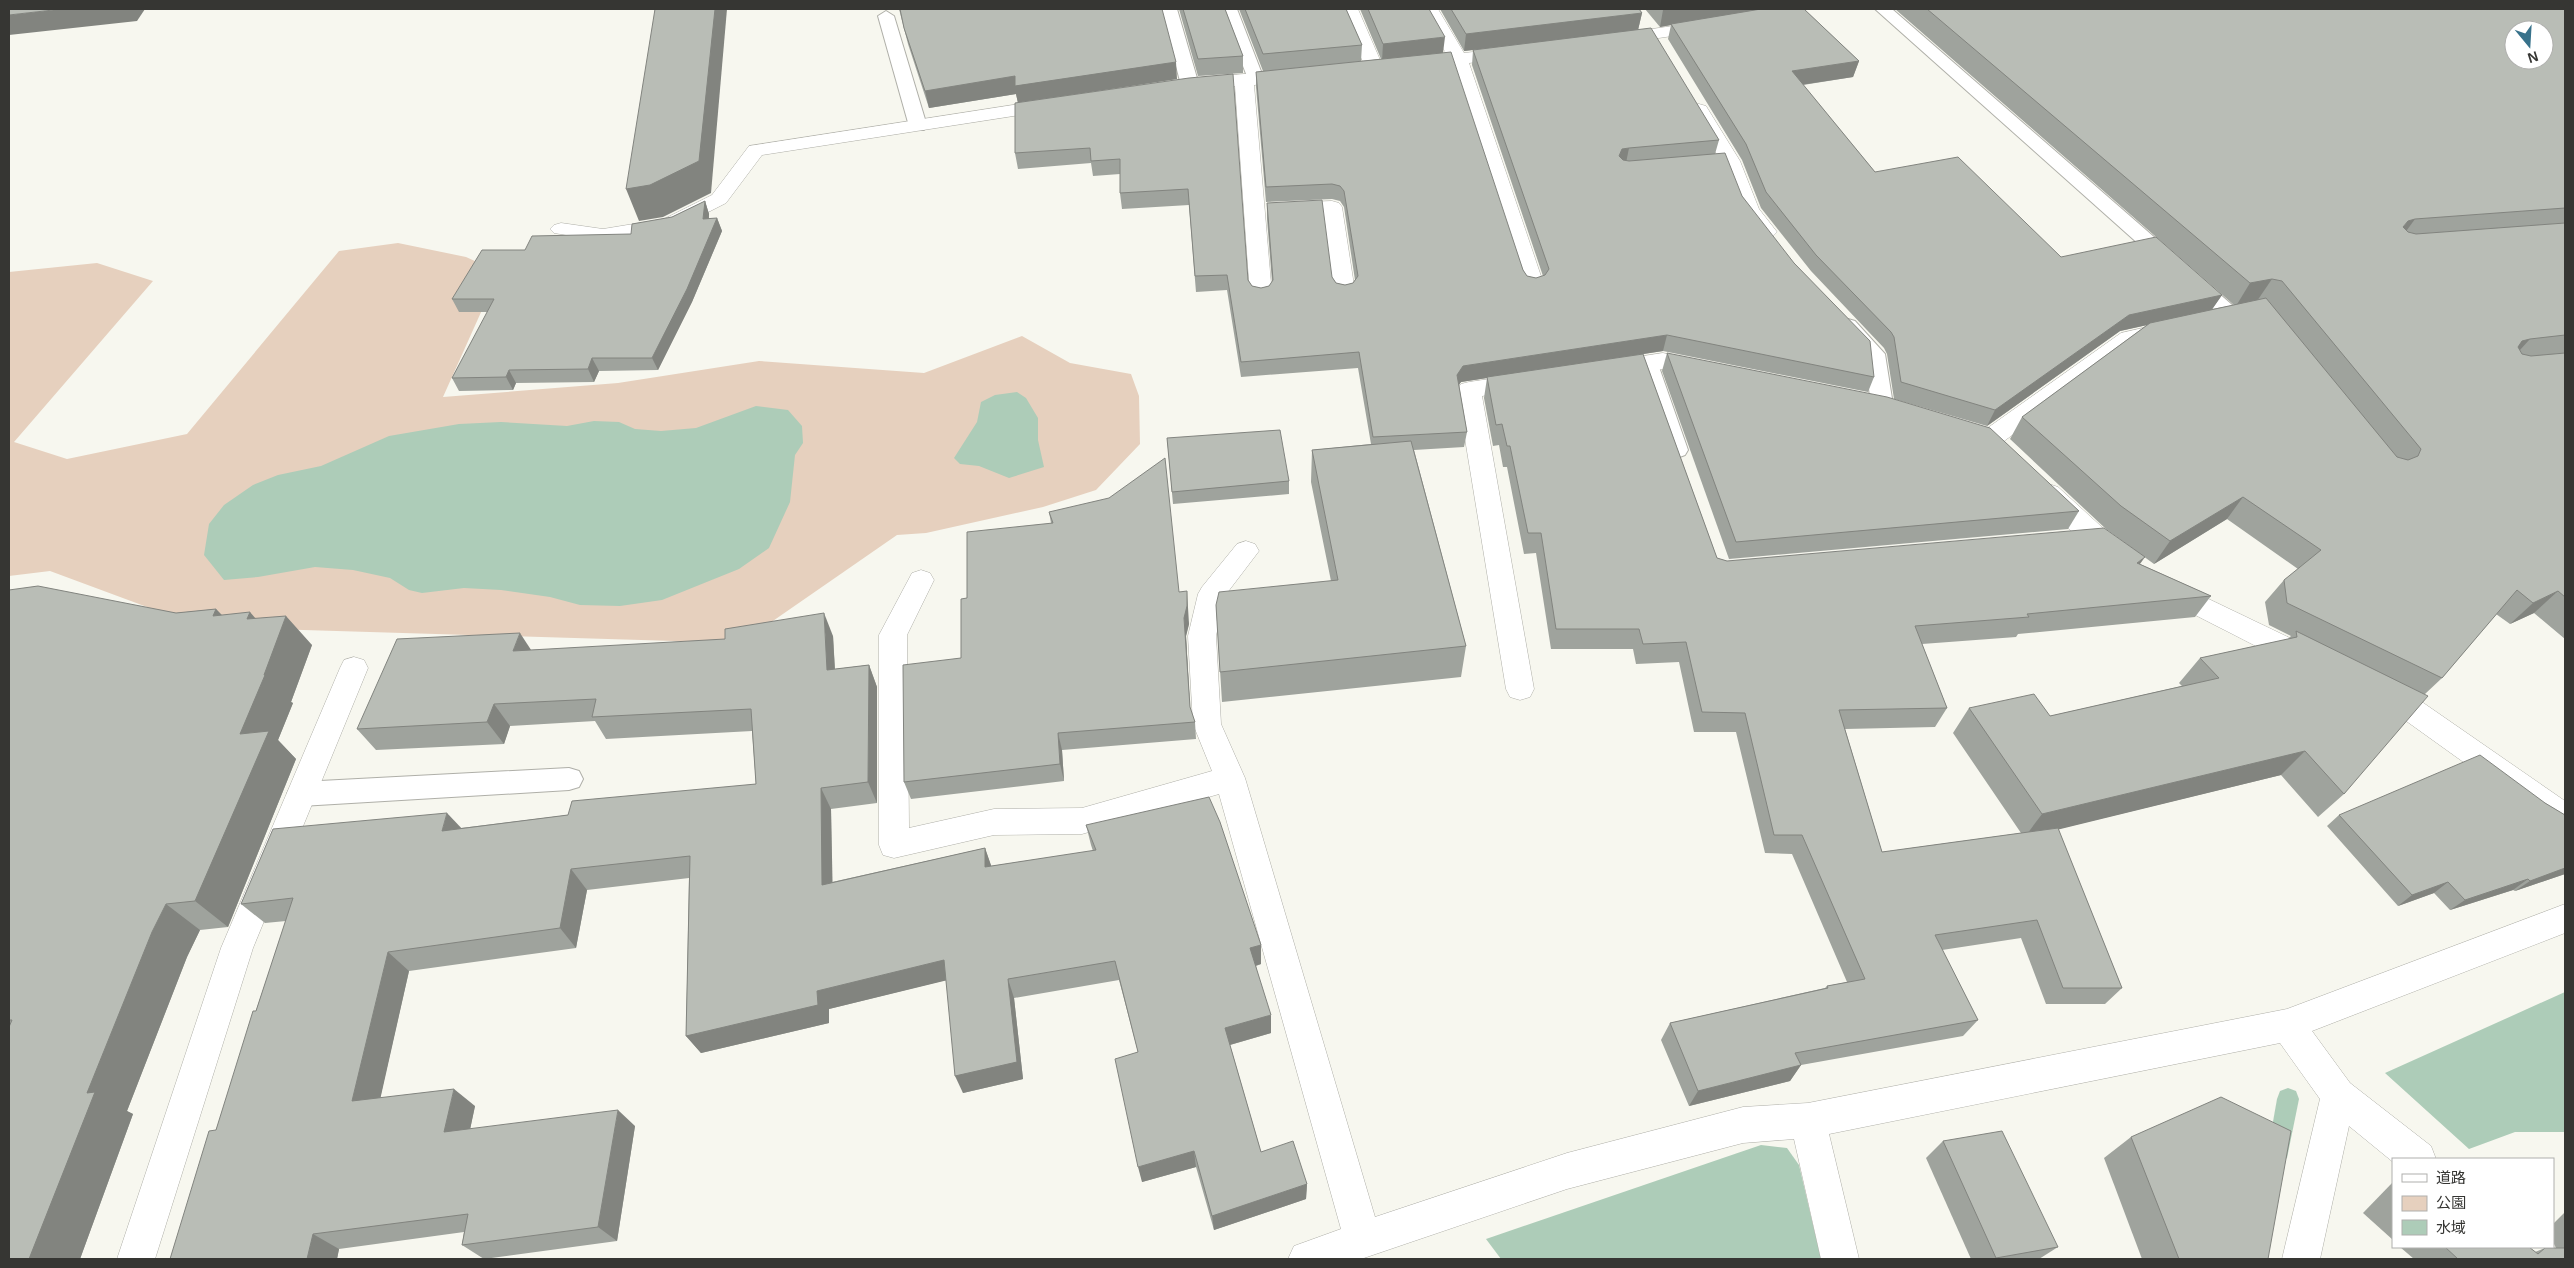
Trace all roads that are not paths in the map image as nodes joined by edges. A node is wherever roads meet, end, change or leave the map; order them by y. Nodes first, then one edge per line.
1 (1169, 9) edge
2 (1229, 9) edge
3 (1349, 9) edge
4 (1429, 9) edge
5 (1883, 9) edge
6 (1639, 15) edge
7 (886, 16) dead end
8 (1721, 23) edge
9 (1654, 35) junction
10 (1596, 42) edge
11 (1527, 50) edge
12 (1664, 52) edge
13 (1458, 59) junction
14 (1390, 67) junction
15 (1355, 70) edge
16 (1306, 75) edge
17 (1250, 79) junction
18 (1190, 85) junction
19 (1170, 88) edge
20 (1690, 94) edge
21 (1073, 102) edge
22 (918, 126) junction
23 (1254, 211) junction
24 (561, 229) dead end
25 (1780, 249) edge
26 (1533, 285) edge
27 (1344, 292) edge
28 (1261, 296) edge
29 (2257, 310) edge
30 (1836, 313) edge
31 (2232, 316) junction
32 (1648, 364) junction
33 (1591, 372) edge
34 (1720, 373) edge
35 (1544, 379) edge
36 (1854, 399) edge
37 (1891, 407) joint
38 (1964, 430) edge
39 (1683, 468) edge
40 (2033, 478) edge
41 (2096, 538) junction
42 (2067, 540) edge
43 (1246, 552) dead end
44 (921, 580) dead end
45 (2325, 667) edge
46 (354, 668) dead end
47 (2360, 684) edge
48 (1520, 689) dead end
49 (1230, 778) junction
50 (569, 779) dead end
51 (301, 794) junction
52 (2565, 818) edge
53 (2561, 926) edge
54 (2287, 1025) junction
55 (2338, 1095) junction
56 (1808, 1121) junction
57 (2417, 1158) edge
58 (1363, 1240) junction
59 (136, 1259) edge
60 (1307, 1259) edge
61 (1840, 1259) edge
62 (2301, 1259) edge

1 - 18 lane
2 - 17 lane
3 - 14 street
4 - 13 street
5 - 31 lane
6 - 9 street
7 - 22 lane
8 - 9 street
9 - 10 street
9 - 12 street
11 - 13 street
13 - 14 street
13 - 26 street
14 - 15 street
16 - 17 street
17 - 18 street
17 - 23 street
18 - 19 street
20 - 25 street
21 - 22 street
22 - 24 street
23 - 27 street
23 - 28 street
29 - 31 street
30 - 37 lane
31 - 38 street
32 - 33 street
32 - 34 street
32 - 39 lane
35 - 48 street
36 - 37 street
40 - 41 street
41 - 42 lane
41 - 45 street
43 - 49 street
44 - 49 street
46 - 51 street
47 - 52 street
49 - 58 street
50 - 51 lane
51 - 59 street
53 - 54 street
54 - 55 street
54 - 56 street
55 - 57 street
55 - 62 street
56 - 58 street
56 - 61 street
58 - 60 street

